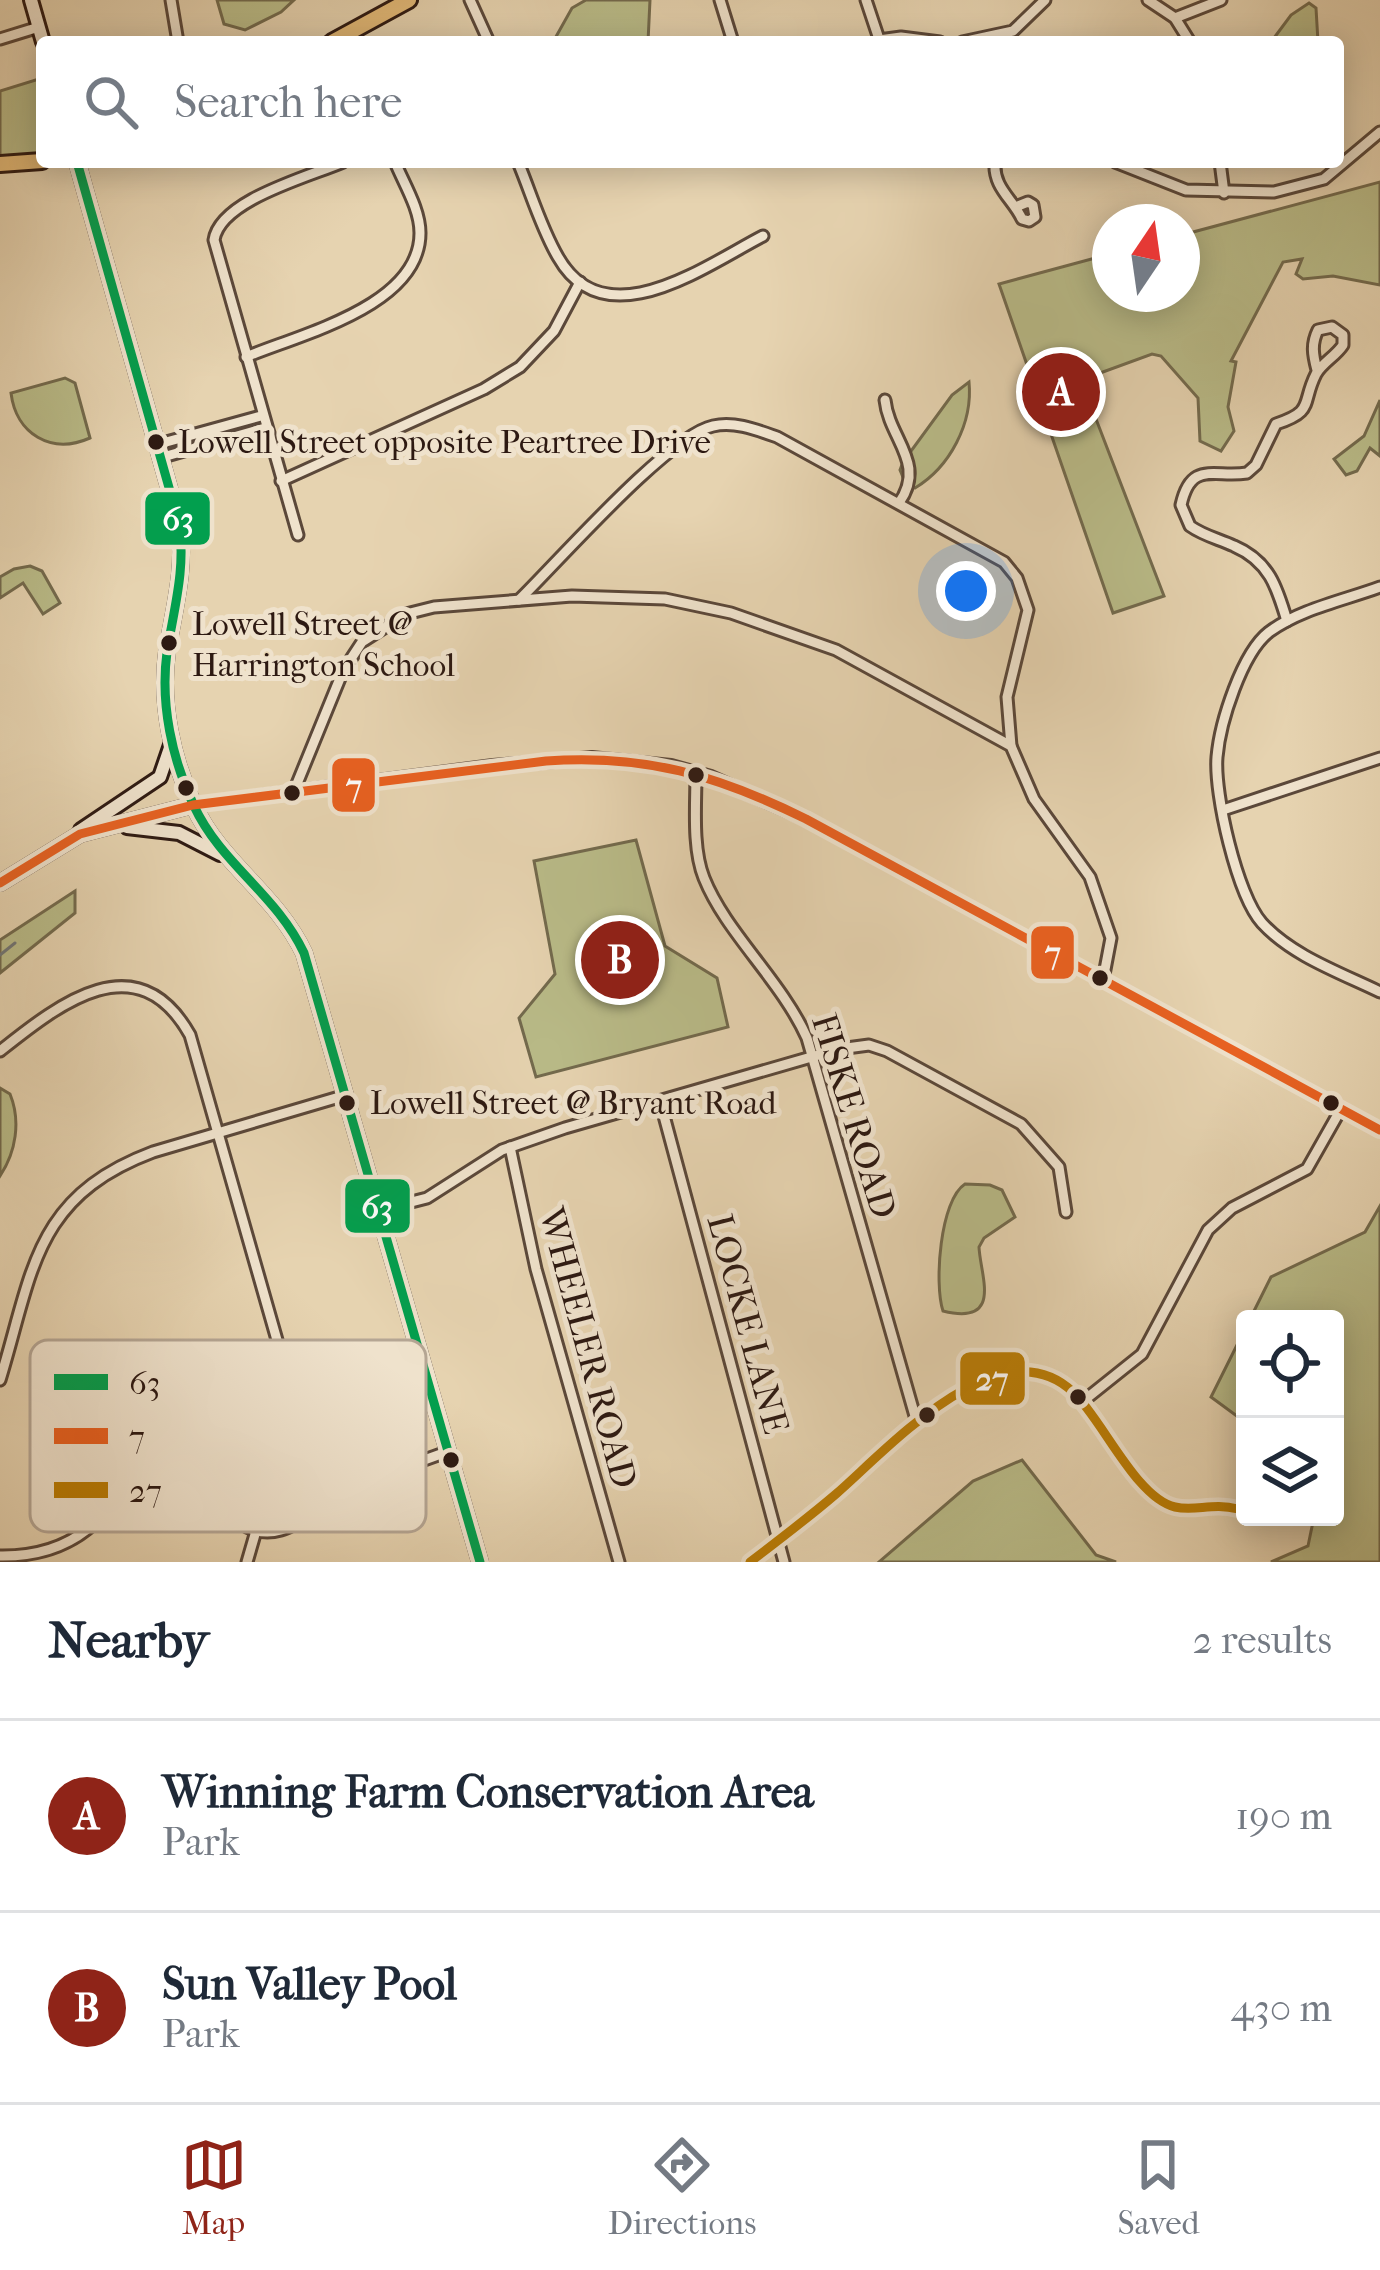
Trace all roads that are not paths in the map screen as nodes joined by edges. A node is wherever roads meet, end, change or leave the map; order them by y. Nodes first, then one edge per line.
1 (32, 0) edge
2 (171, 0) edge
3 (409, 0) edge
4 (470, 0) edge
5 (720, 0) edge
6 (866, 0) edge
7 (1046, 0) edge
8 (1148, 0) edge
9 (1221, 0) edge
10 (1175, 18) junction
11 (39, 27) junction
12 (42, 36) edge
13 (177, 36) edge
14 (343, 36) edge
15 (488, 36) edge
16 (731, 36) edge
17 (877, 36) edge
18 (990, 36) edge
19 (1186, 36) edge
20 (0, 39) edge
21 (1380, 132) edge
22 (36, 161) edge
23 (1344, 162) edge
24 (0, 164) edge
25 (79, 168) edge
26 (329, 168) edge
27 (397, 168) edge
28 (520, 168) edge
29 (994, 168) edge
30 (1148, 168) edge
31 (1221, 168) edge
32 (1337, 168) edge
33 (1224, 194) junction
34 (1018, 206) dead end
35 (763, 236) dead end
36 (580, 282) junction
37 (246, 357) junction
38 (1317, 370) junction
39 (885, 400) dead end
40 (261, 416) junction
41 (265, 428) junction
42 (161, 450) junction
43 (281, 482) junction
44 (899, 503) junction
45 (298, 535) dead end
46 (1380, 587) edge
47 (519, 600) junction
48 (1287, 621) junction
49 (172, 742) junction
50 (1011, 746) junction
51 (1380, 758) edge
52 (697, 773) junction
53 (294, 790) junction
54 (194, 806) junction
55 (1223, 810) junction
56 (89, 830) junction
57 (70, 838) junction
58 (251, 879) junction
59 (0, 883) edge
60 (1102, 980) junction
61 (1380, 992) edge
62 (0, 1051) edge
63 (813, 1056) junction
64 (347, 1094) junction
65 (660, 1101) junction
66 (1341, 1109) junction
67 (214, 1130) junction
68 (1380, 1130) edge
69 (510, 1148) junction
70 (380, 1210) junction
71 (1066, 1212) dead end
72 (0, 1328) edge
73 (14, 1331) junction
74 (277, 1340) edge
75 (417, 1340) edge
76 (426, 1370) edge
77 (0, 1380) edge
78 (1082, 1402) junction
79 (917, 1423) junction
80 (449, 1450) junction
81 (426, 1459) edge
82 (1236, 1509) edge
83 (86, 1532) edge
84 (256, 1532) edge
85 (778, 1541) junction
86 (0, 1556) edge
87 (247, 1562) edge
88 (480, 1562) edge
89 (619, 1562) edge
90 (750, 1562) edge
91 (784, 1562) edge

1 - 11 main road
2 - 13 street
3 - 14 main road
4 - 15 street
5 - 16 street
6 - 17 street
7 - 18 street
8 - 10 street
9 - 10 street
10 - 19 street
11 - 12 main road
11 - 20 street
21 - 23 street
22 - 24 main road
25 - 42 main road
26 - 37 street
27 - 37 street
28 - 36 street
29 - 34 street
30 - 33 street
31 - 33 street
32 - 33 street
35 - 36 street
36 - 43 street
37 - 40 street
38 - 38 street
38 - 48 street
39 - 44 street
40 - 41 street
40 - 42 street
41 - 42 street
41 - 43 street
42 - 49 main road
43 - 45 street
44 - 47 street
44 - 50 street
46 - 48 street
47 - 50 street
47 - 53 street
48 - 55 street
49 - 54 main road
49 - 57 main road
50 - 60 street
51 - 55 street
52 - 53 street
52 - 60 street
52 - 63 street, FISKE ROAD
53 - 54 street
54 - 56 main road
54 - 58 main road
55 - 61 street
56 - 57 main road
56 - 58 main road
57 - 59 main road
58 - 64 main road
60 - 66 street
62 - 67 street
63 - 65 street
63 - 71 street
63 - 79 street, FISKE ROAD
64 - 67 street
64 - 70 main road
65 - 69 street
65 - 85 street, LOCKE LANE
66 - 68 street
66 - 78 street
67 - 73 street
67 - 74 street
69 - 70 street
69 - 89 street, WHEELER ROAD
70 - 75 main road
72 - 73 street
73 - 77 street
76 - 80 main road
78 - 79 street
78 - 82 street
79 - 85 street
80 - 81 street
80 - 88 main road
83 - 86 street
84 - 87 street
85 - 90 street
85 - 91 street, LOCKE LANE

